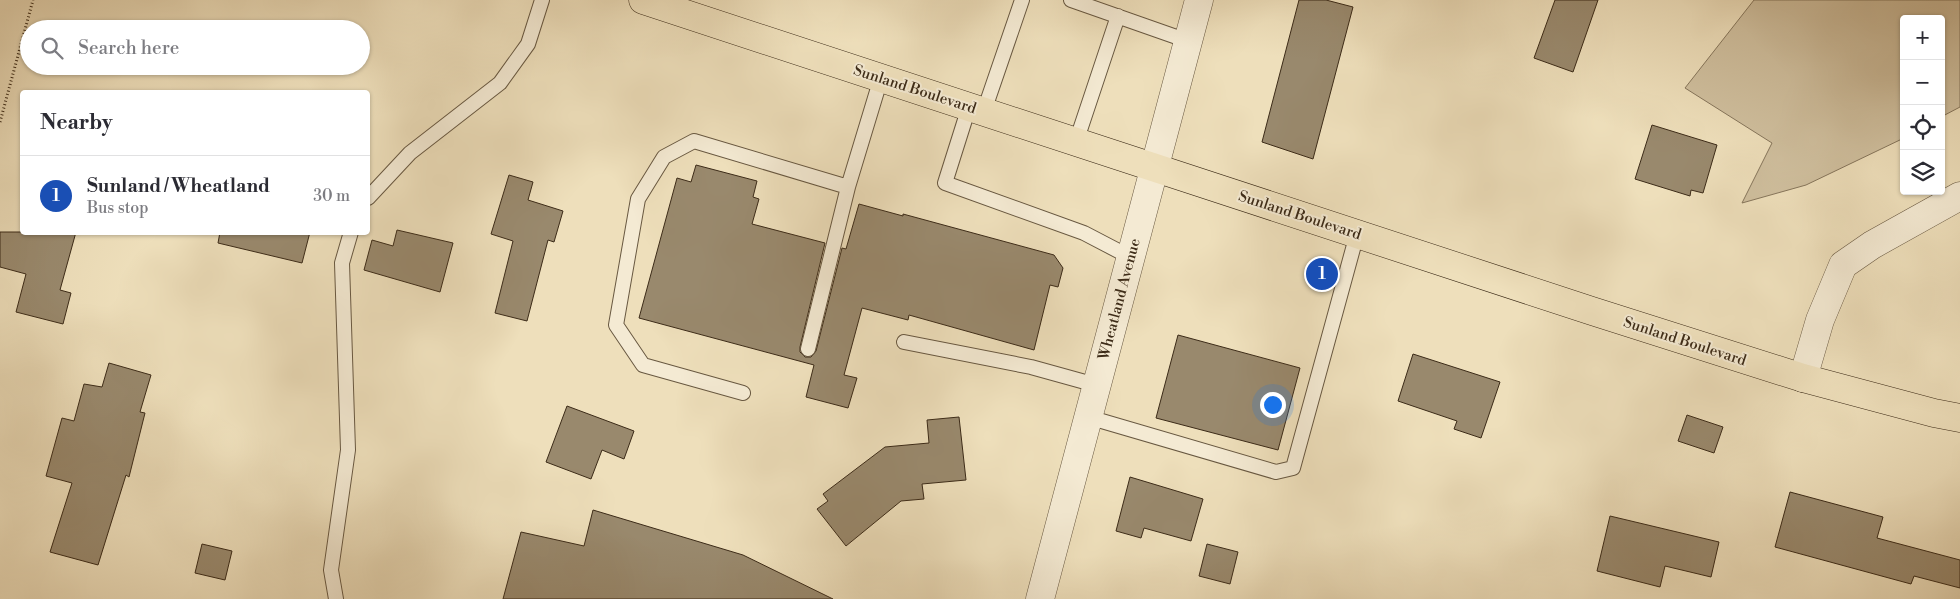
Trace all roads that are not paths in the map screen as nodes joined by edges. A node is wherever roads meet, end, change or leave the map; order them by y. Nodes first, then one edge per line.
1 (542, 0) edge
2 (643, 0) edge
3 (1022, 0) edge
4 (1071, 0) edge
5 (1199, 0) edge
6 (1118, 16) junction
7 (1188, 41) junction
8 (881, 78) junction
9 (977, 109) junction
10 (1076, 142) junction
11 (1154, 167) junction
12 (848, 188) junction
13 (370, 196) edge
14 (1960, 196) edge
15 (1357, 234) junction
16 (350, 235) edge
17 (1130, 257) junction
18 (904, 342) dead end
19 (808, 349) dead end
20 (1803, 378) junction
21 (1096, 385) junction
22 (743, 393) dead end
23 (1088, 417) junction
24 (1960, 418) edge
25 (336, 599) edge
26 (1040, 599) edge

1 - 13 lane
2 - 8 main road, Sunland Boulevard
3 - 9 lane
4 - 6 lane
5 - 7 street, Wheatland Avenue
6 - 7 lane
6 - 10 lane
7 - 11 street, Wheatland Avenue
8 - 9 main road, Sunland Boulevard
8 - 12 lane
9 - 10 main road, Sunland Boulevard
9 - 17 lane
10 - 11 main road, Sunland Boulevard
11 - 15 main road, Sunland Boulevard
11 - 17 street, Wheatland Avenue
12 - 19 lane
12 - 22 lane
14 - 20 street
15 - 20 main road, Sunland Boulevard
15 - 23 lane
16 - 25 lane
17 - 21 street, Wheatland Avenue
18 - 21 lane
20 - 24 main road, Sunland Boulevard
21 - 23 street, Wheatland Avenue
23 - 26 street, Wheatland Avenue

